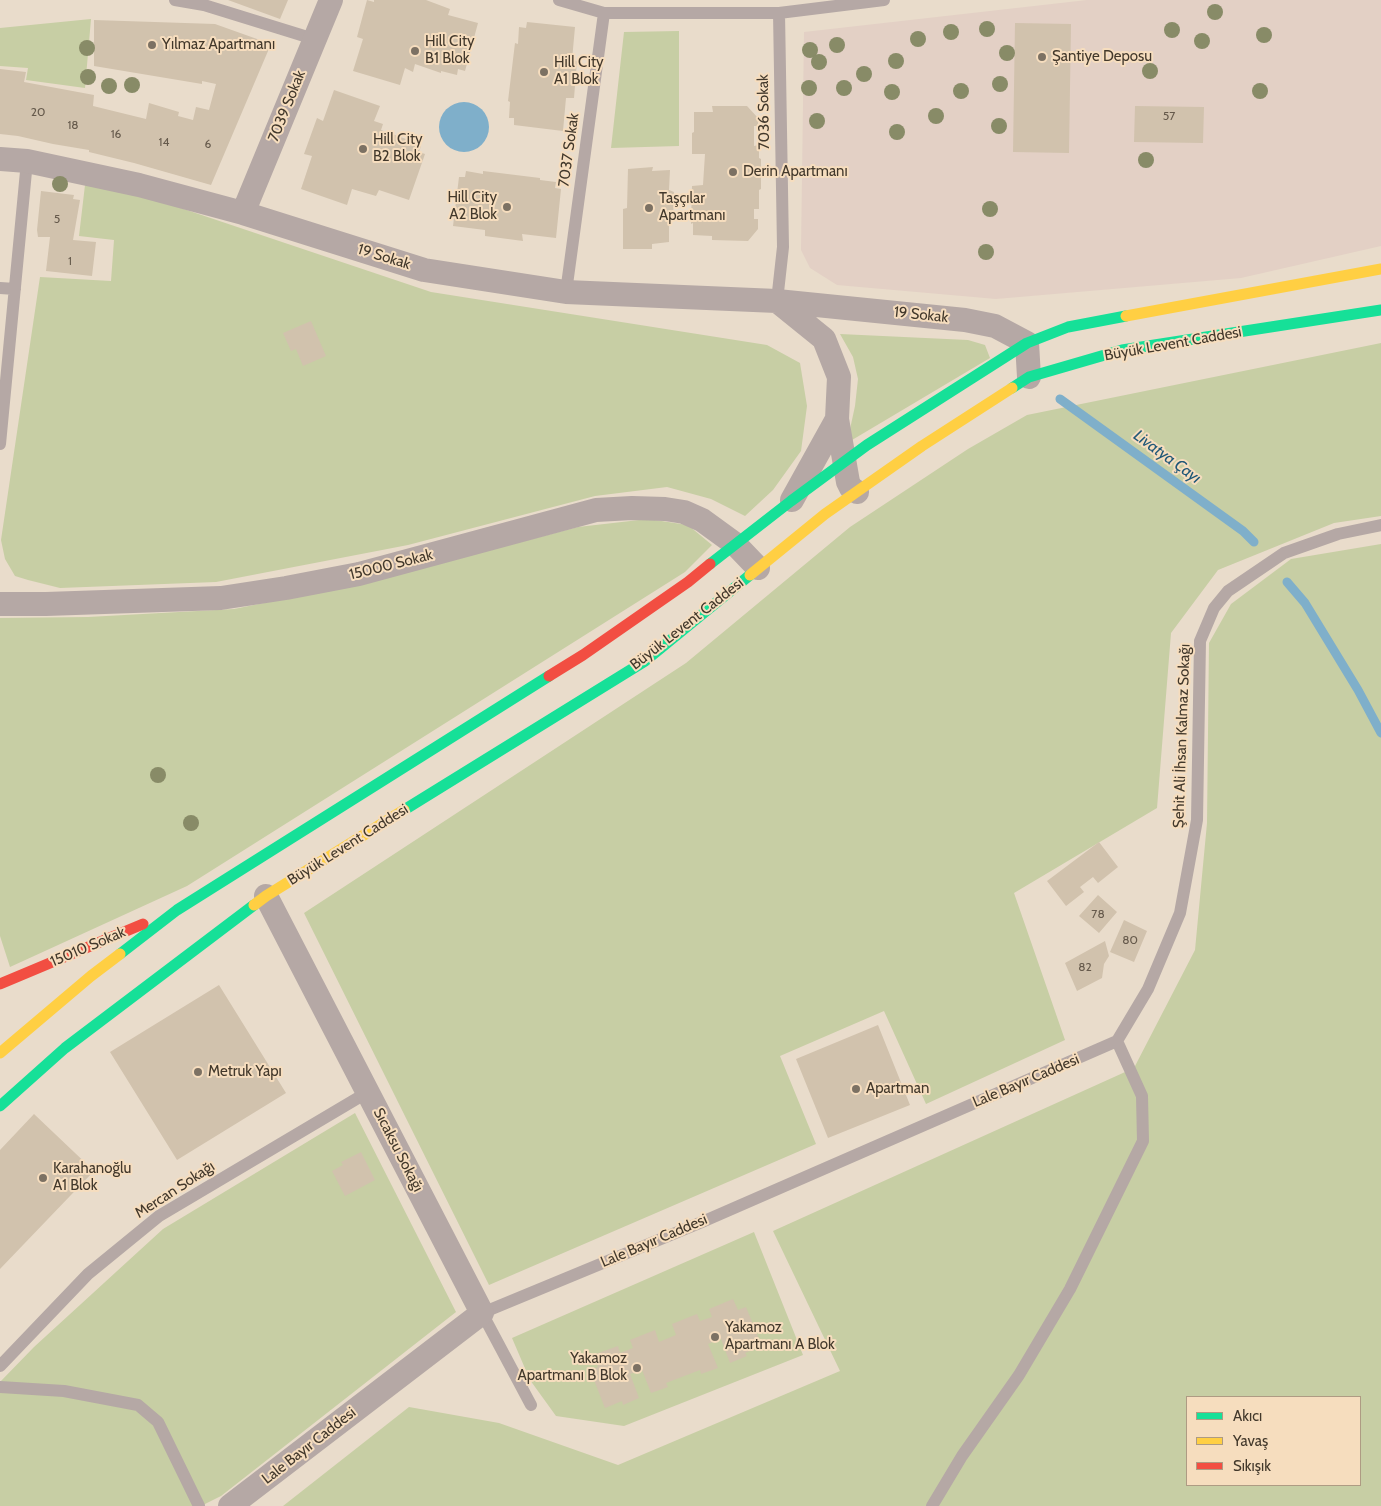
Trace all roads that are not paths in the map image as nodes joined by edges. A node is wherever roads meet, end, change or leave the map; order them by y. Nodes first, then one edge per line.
1 (175, 0) edge
2 (330, 0) edge
3 (559, 0) edge
4 (880, 0) edge
5 (884, 0) edge
6 (604, 13) junction
7 (779, 13) junction
8 (314, 39) junction
9 (0, 159) edge
10 (27, 161) junction
11 (243, 213) junction
12 (1381, 269) edge
13 (0, 288) edge
14 (15, 289) junction
15 (566, 292) junction
16 (777, 301) junction
17 (1381, 310) edge
18 (1027, 343) junction
19 (1029, 377) junction
20 (837, 419) junction
21 (0, 444) edge
22 (844, 462) junction
23 (857, 492) junction
24 (791, 501) junction
25 (1381, 525) edge
26 (735, 544) junction
27 (758, 568) junction
28 (0, 604) edge
29 (266, 896) junction
30 (177, 910) junction
31 (0, 966) edge
32 (3, 983) edge
33 (1117, 1041) junction
34 (0, 1053) edge
35 (9, 1078) dead end
36 (19, 1089) junction
37 (368, 1092) junction
38 (0, 1106) edge
39 (482, 1312) junction
40 (0, 1366) edge
41 (0, 1387) edge
42 (531, 1405) dead end
43 (199, 1506) edge
44 (230, 1506) edge
45 (932, 1506) edge

1 - 8 lane
2 - 8 street, 7039 Sokak
3 - 6 lane
4 - 5 lane
4 - 7 lane
6 - 7 lane
6 - 15 lane, 7037 Sokak
7 - 16 lane, 7036 Sokak
8 - 11 street, 7039 Sokak
9 - 10 street, 19 Sokak
10 - 11 street, 19 Sokak
10 - 14 lane
11 - 15 street, 19 Sokak
12 - 18 street
13 - 14 lane
14 - 21 lane
15 - 16 street, 19 Sokak
16 - 18 street, 19 Sokak
16 - 20 street
17 - 19 street, Büyük Levent Caddesi
18 - 19 street
18 - 22 street
19 - 23 street, Büyük Levent Caddesi
20 - 22 street
20 - 24 street
22 - 23 street
22 - 24 street
23 - 27 street, Büyük Levent Caddesi
24 - 26 street
25 - 33 lane, Şehit Ali İhsan Kalmaz Sokağı
26 - 27 street, 15000 Sokak
26 - 28 street, 15000 Sokak
26 - 30 street
27 - 29 street, Büyük Levent Caddesi
29 - 36 street, Büyük Levent Caddesi
29 - 37 street, Sıcaksu Sokağı
30 - 32 street, 15010 Sokak
30 - 34 street
31 - 32 lane
33 - 39 lane, Lale Bayır Caddesi
33 - 45 lane
35 - 36 street
36 - 38 street, Büyük Levent Caddesi
37 - 39 street, Sıcaksu Sokağı
37 - 40 lane, Mercan Sokağı
39 - 42 lane, Sıcaksu Sokağı
39 - 44 street, Lale Bayır Caddesi
41 - 43 lane

